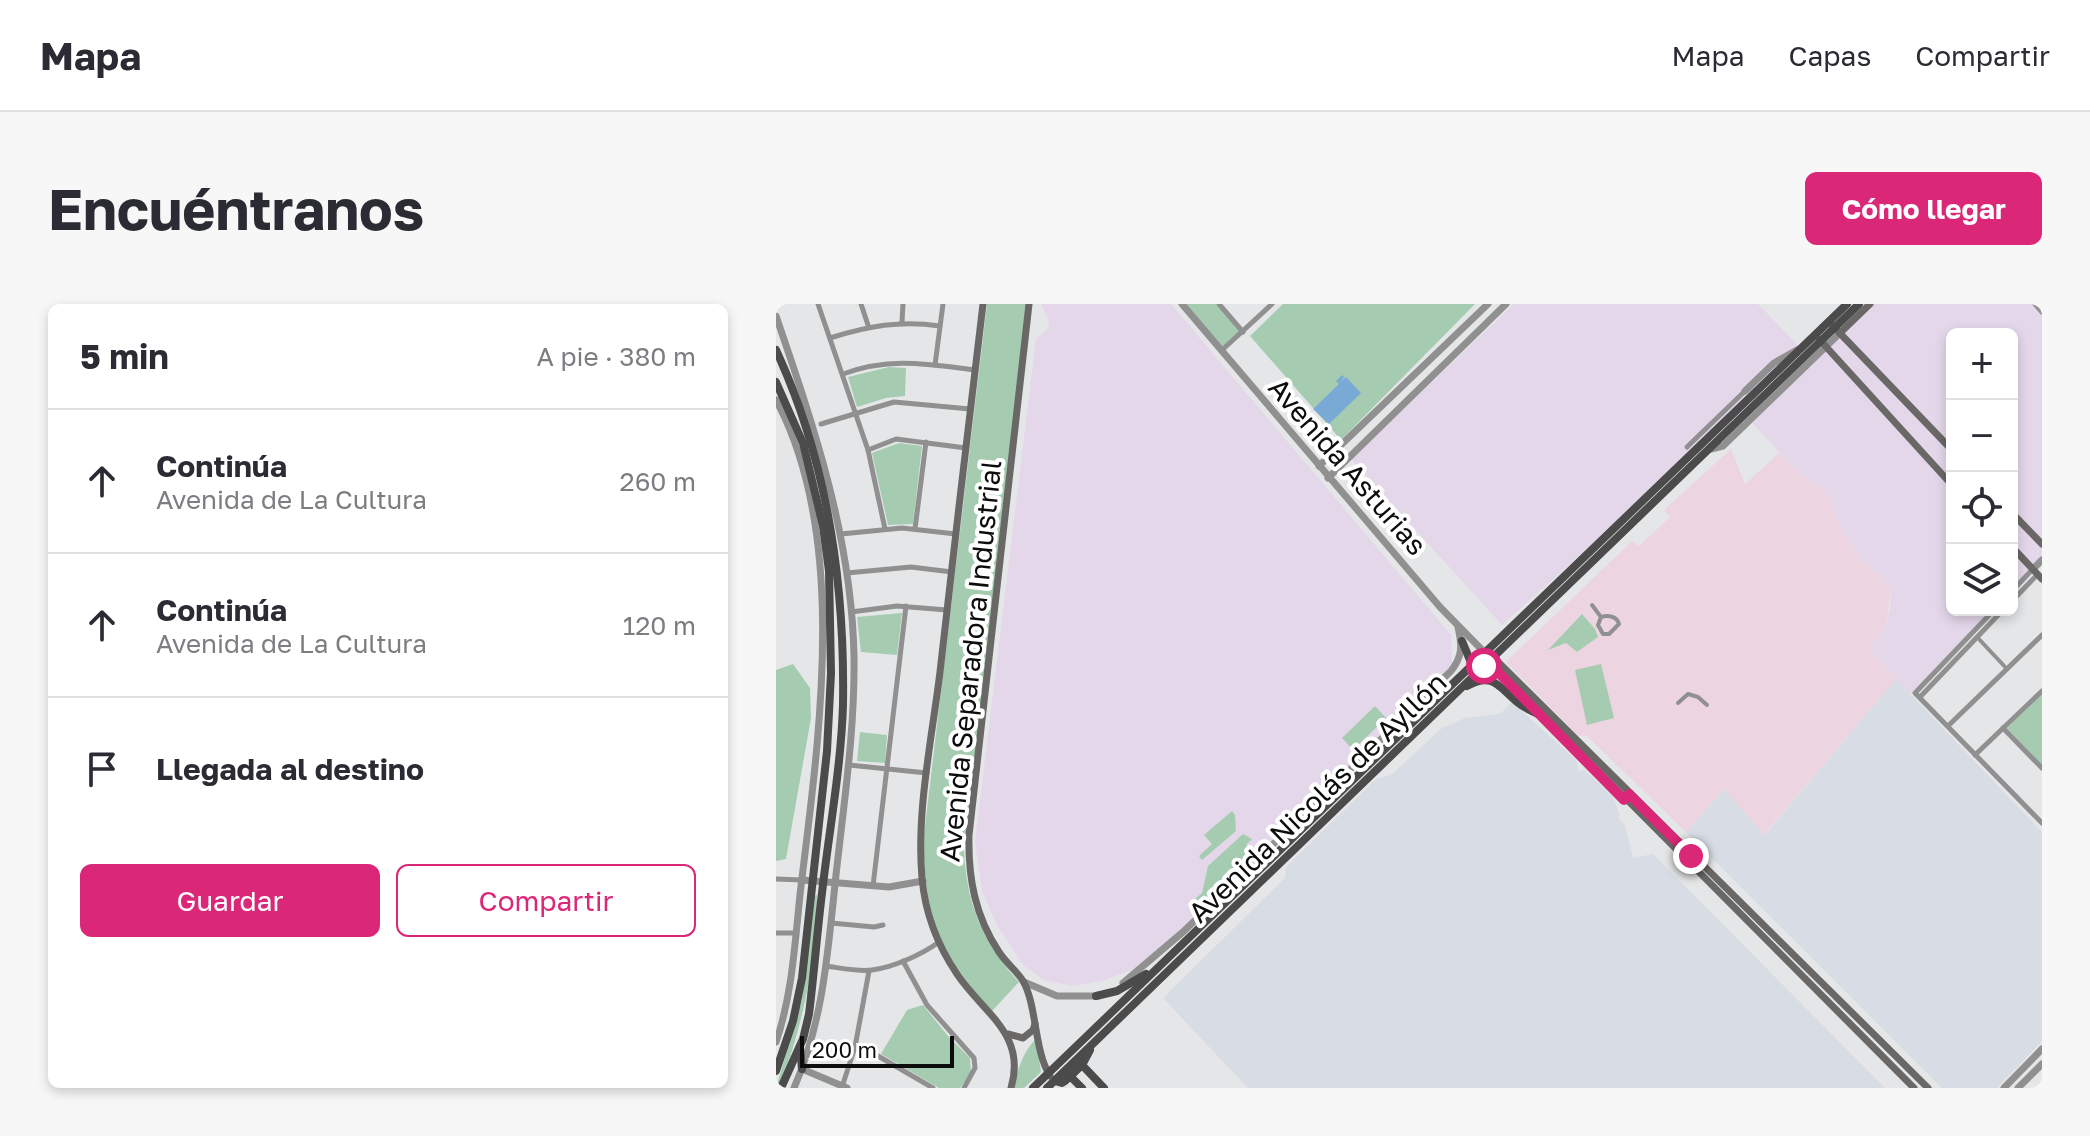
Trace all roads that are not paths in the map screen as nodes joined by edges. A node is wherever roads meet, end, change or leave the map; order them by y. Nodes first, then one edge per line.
1 (818, 304) edge
2 (861, 304) edge
3 (903, 304) edge
4 (943, 304) edge
5 (983, 304) edge
6 (1029, 304) edge
7 (1182, 304) edge
8 (1219, 304) edge
9 (1272, 304) edge
10 (1488, 304) edge
11 (1506, 304) edge
12 (1847, 304) edge
13 (1859, 304) edge
14 (1870, 304) edge
15 (2035, 304) edge
16 (2042, 312) edge
17 (776, 316) edge
18 (902, 322) junction
19 (868, 325) junction
20 (940, 326) junction
21 (1834, 327) junction
22 (1243, 332) junction
23 (830, 338) junction
24 (1820, 341) junction
25 (1799, 349) junction
26 (1221, 351) junction
27 (777, 356) edge
28 (935, 365) junction
29 (975, 370) junction
30 (843, 374) junction
31 (776, 382) edge
32 (1770, 390) junction
33 (1745, 391) joint
34 (776, 400) edge
35 (970, 409) junction
36 (856, 413) junction
37 (821, 424) dead end
38 (926, 442) junction
39 (1946, 444) edge
40 (966, 448) junction
41 (1711, 449) junction
42 (868, 450) junction
43 (1690, 450) junction
44 (1319, 466) junction
45 (1328, 478) junction
46 (1946, 478) edge
47 (2018, 519) edge
48 (885, 529) junction
49 (915, 529) junction
50 (841, 534) junction
51 (956, 534) junction
52 (2042, 544) edge
53 (2018, 553) edge
54 (2042, 560) edge
55 (952, 572) junction
56 (2037, 572) edge
57 (847, 573) junction
58 (2018, 586) edge
59 (2018, 594) edge
60 (1592, 605) dead end
61 (906, 606) junction
62 (947, 610) junction
63 (851, 612) junction
64 (1989, 616) edge
65 (1997, 616) edge
66 (1601, 617) junction
67 (1458, 627) junction
68 (1977, 637) junction
69 (2041, 639) edge
70 (1462, 641) junction
71 (1488, 657) junction
72 (1952, 659) junction
73 (1472, 665) junction
74 (2007, 669) junction
75 (1459, 690) junction
76 (2042, 691) edge
77 (1678, 703) dead end
78 (1707, 705) dead end
79 (1540, 715) junction
80 (1948, 726) junction
81 (2003, 728) junction
82 (1975, 755) junction
83 (849, 765) junction
84 (2042, 768) edge
85 (887, 769) junction
86 (928, 773) junction
87 (1627, 797) junction
88 (821, 808) junction
89 (832, 813) junction
90 (2042, 823) edge
91 (776, 879) edge
92 (802, 880) junction
93 (812, 880) junction
94 (823, 881) junction
95 (923, 881) junction
96 (835, 882) junction
97 (873, 886) junction
98 (810, 897) junction
99 (821, 897) junction
100 (831, 923) junction
101 (883, 925) dead end
102 (776, 933) edge
103 (795, 933) junction
104 (939, 942) junction
105 (903, 961) junction
106 (1163, 963) junction
107 (826, 966) junction
108 (869, 971) junction
109 (1024, 982) junction
110 (1096, 996) junction
111 (1035, 1024) junction
112 (1006, 1033) junction
113 (776, 1042) edge
114 (1093, 1044) junction
115 (800, 1046) junction
116 (855, 1047) junction
117 (2042, 1049) edge
118 (2042, 1064) edge
119 (1082, 1065) junction
120 (802, 1069) junction
121 (776, 1071) edge
122 (1070, 1076) junction
123 (1058, 1081) edge
124 (844, 1087) edge
125 (781, 1088) edge
126 (794, 1088) edge
127 (933, 1088) edge
128 (964, 1088) edge
129 (1011, 1088) edge
130 (1033, 1088) edge
131 (1047, 1088) edge
132 (1082, 1088) edge
133 (1104, 1088) edge
134 (1914, 1088) edge
135 (1928, 1088) edge
136 (2004, 1088) edge
137 (2018, 1088) edge

1 - 23 street
2 - 19 street
3 - 18 street
4 - 20 street
5 - 29 main road, Avenida Separadora Industrial
6 - 109 main road, Avenida Separadora Industrial
7 - 26 street, Avenida Asturias
8 - 22 street
9 - 22 street
10 - 44 street
11 - 45 street
12 - 21 main road, Avenida Nicolás de Ayllón
13 - 21 main road, Avenida Nicolás de Ayllón
14 - 21 main road, Avenida Nicolás de Ayllón
15 - 16 street
17 - 50 street
18 - 19 street
18 - 20 street
19 - 23 street
20 - 28 street
21 - 24 main road, Avenida Nicolás de Ayllón
21 - 39 main road
22 - 26 street
23 - 30 street
24 - 25 main road, Avenida Nicolás de Ayllón
24 - 32 main road, Avenida Nicolás de Ayllón
24 - 46 main road
25 - 32 main road, Avenida Nicolás de Ayllón
25 - 33 street, Avenida Nicolás de Ayllón
26 - 44 street, Avenida Asturias
27 - 89 main road
28 - 29 street
28 - 30 street
29 - 35 main road, Avenida Separadora Industrial
30 - 36 street
31 - 88 main road
32 - 41 main road, Avenida Nicolás de Ayllón
32 - 41 street, Avenida Nicolás de Ayllón
32 - 43 main road, Avenida Nicolás de Ayllón
33 - 43 street, Avenida Nicolás de Ayllón
34 - 92 street
35 - 36 street
35 - 40 main road, Avenida Separadora Industrial
36 - 37 street
36 - 42 street
38 - 40 street
38 - 42 street
38 - 49 street
40 - 51 main road, Avenida Separadora Industrial
41 - 71 main road, Avenida Nicolás de Ayllón
42 - 48 street
43 - 71 main road, Avenida Nicolás de Ayllón
44 - 45 street, Avenida Asturias
45 - 67 street, Avenida Asturias
47 - 52 main road
48 - 49 street
48 - 50 street
49 - 51 street
50 - 57 street
51 - 55 main road, Avenida Separadora Industrial
53 - 56 main road
54 - 56 street
55 - 57 street
55 - 62 main road, Avenida Separadora Industrial
56 - 58 street
56 - 59 street
57 - 63 street
60 - 66 street
61 - 62 street
61 - 63 street
61 - 85 street
62 - 86 main road, Avenida Separadora Industrial
63 - 83 street
64 - 72 street
65 - 68 street
66 - 66 street
67 - 70 street
67 - 71 street, Avenida Asturias
68 - 72 street
68 - 74 street
69 - 74 street
70 - 73 main road
70 - 110 street, Avenida Nicolás de Ayllón
71 - 73 main road, Avenida Nicolás de Ayllón
71 - 75 main road, Avenida Nicolás de Ayllón
71 - 79 main road
71 - 87 main road
72 - 80 street
73 - 106 main road, Avenida Nicolás de Ayllón
74 - 80 street
75 - 79 main road
75 - 114 main road, Avenida Nicolás de Ayllón
76 - 81 street
77 - 78 street
79 - 87 main road
80 - 82 street
81 - 82 street
81 - 84 street
82 - 90 street
83 - 85 street
83 - 96 street
85 - 86 street
85 - 97 street
86 - 95 main road, Avenida Separadora Industrial
87 - 134 main road
87 - 135 main road
88 - 89 main road
88 - 93 main road
89 - 94 main road
91 - 92 street
92 - 93 street
92 - 103 street
93 - 94 street
93 - 98 main road
94 - 96 street
94 - 99 main road
95 - 97 street
95 - 104 main road, Avenida Separadora Industrial
96 - 97 street
96 - 100 street
98 - 99 main road
98 - 121 main road
99 - 115 main road
100 - 101 street
100 - 107 street
102 - 103 street
103 - 113 street
104 - 105 street
104 - 112 main road, Avenida Separadora Industrial
105 - 108 street
105 - 128 street
106 - 110 main road
106 - 123 main road, Avenida Nicolás de Ayllón
107 - 108 street
107 - 120 street
108 - 116 street
109 - 110 street
109 - 111 main road, Avenida Separadora Industrial
111 - 112 main road
111 - 123 main road, Avenida Separadora Industrial
112 - 129 main road, Avenida Separadora Industrial
114 - 119 main road
114 - 123 main road, Avenida Nicolás de Ayllón
115 - 120 main road
115 - 125 main road
116 - 124 street
116 - 127 street
117 - 136 street
118 - 137 street
119 - 122 main road
119 - 133 main road
120 - 124 street
120 - 126 street
122 - 123 main road
122 - 132 main road
123 - 130 main road, Avenida Nicolás de Ayllón
123 - 131 main road, Avenida Nicolás de Ayllón

